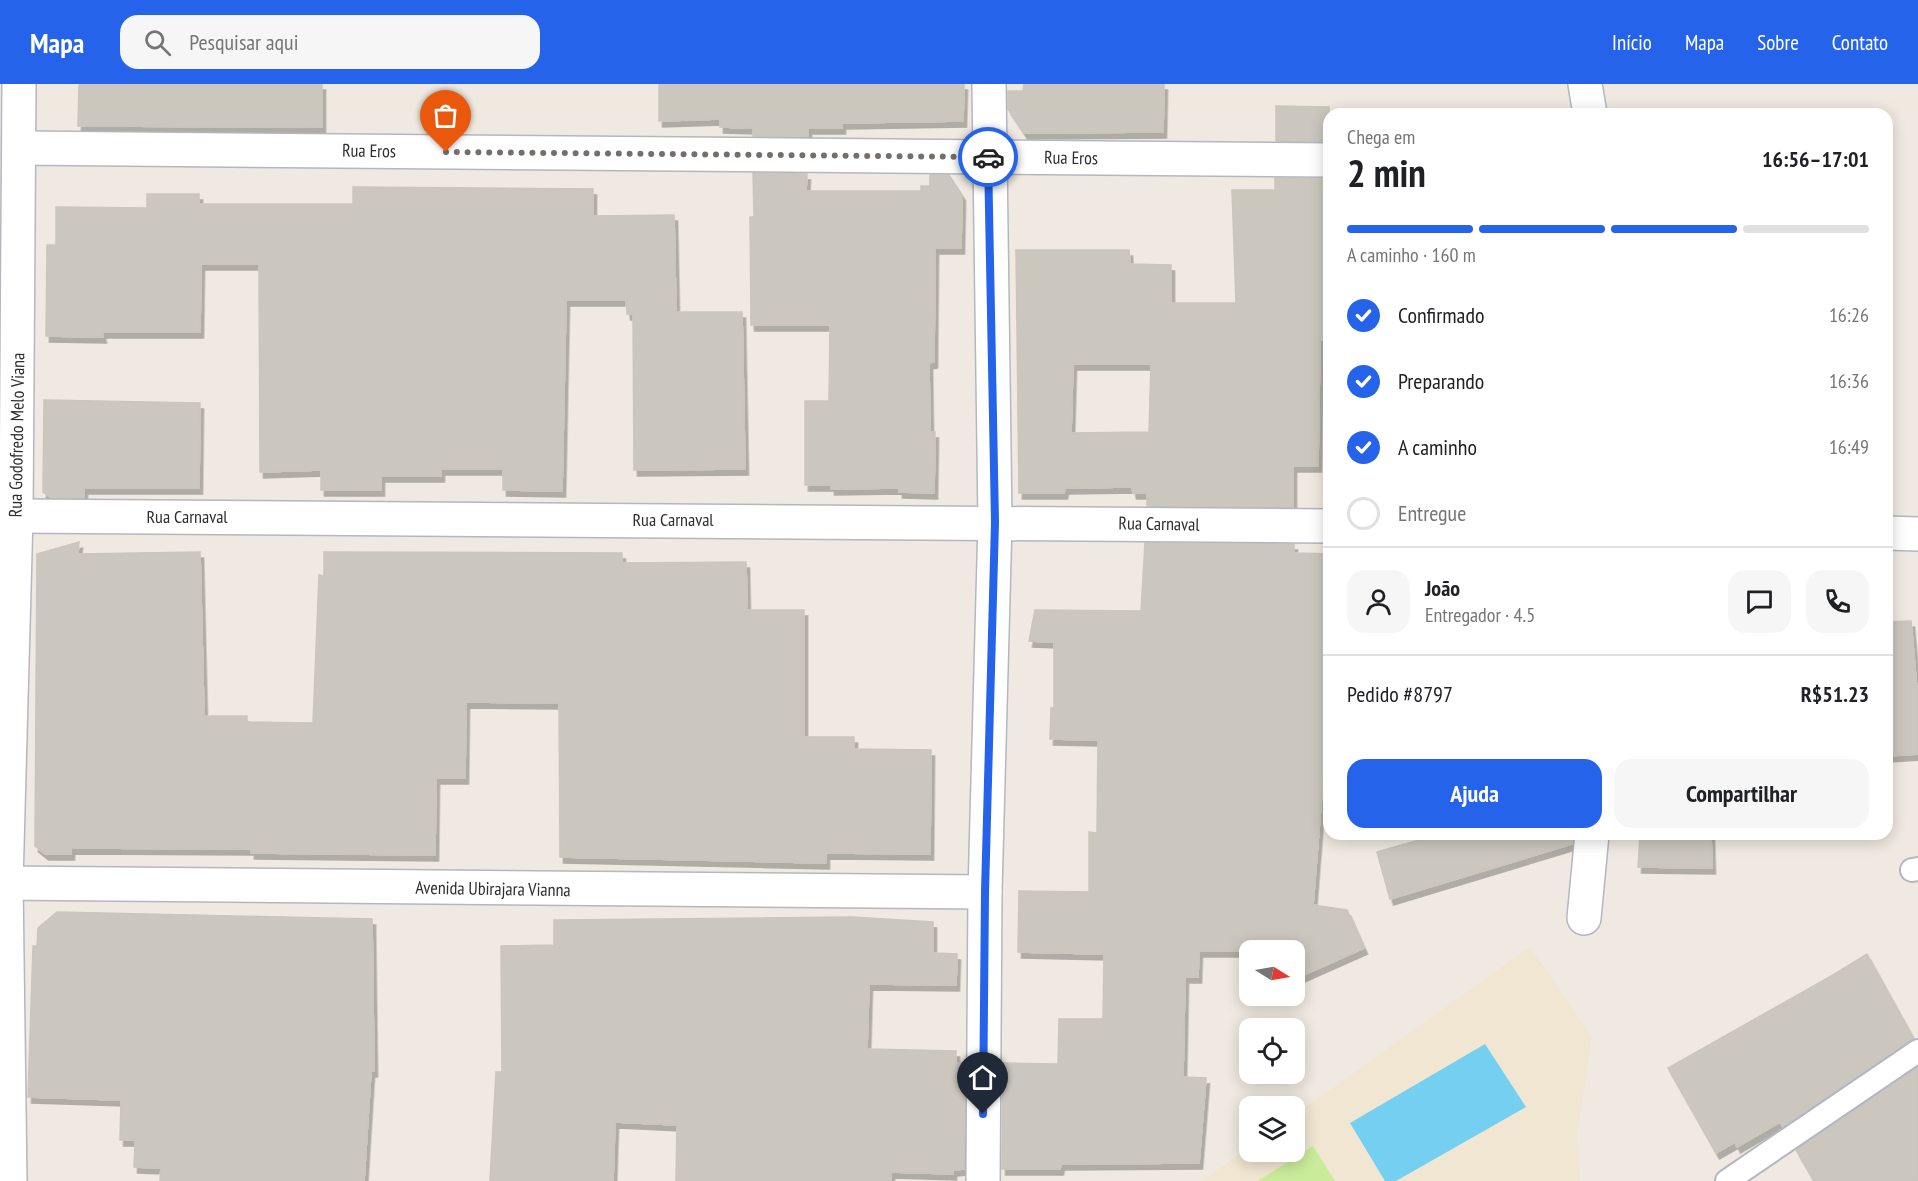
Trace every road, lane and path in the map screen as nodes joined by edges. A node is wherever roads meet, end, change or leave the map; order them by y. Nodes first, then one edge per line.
1 (19, 84) edge
2 (989, 84) edge
3 (1585, 84) edge
4 (1589, 108) edge
5 (21, 148) junction
6 (989, 157) junction
7 (1323, 160) edge
8 (16, 516) junction
9 (995, 522) junction
10 (1323, 526) edge
11 (1893, 533) edge
12 (1918, 534) edge
13 (1591, 840) edge
14 (3, 883) edge
15 (985, 892) junction
16 (1584, 918) dead end
17 (1918, 1051) edge
18 (10, 1181) edge
19 (983, 1181) edge
20 (1727, 1181) edge

1 - 5 street, Rua Godofredo Melo Viana
2 - 6 street
3 - 4 street
5 - 6 street, Rua Eros
5 - 8 street, Rua Godofredo Melo Viana
6 - 7 street, Rua Eros
6 - 9 street
8 - 9 street, Rua Carnaval
8 - 14 street, Rua Godofredo Melo Viana
9 - 10 street, Rua Carnaval
9 - 15 street
11 - 12 street
13 - 16 street
14 - 15 street, Avenida Ubirajara Vianna
14 - 18 street, Rua Godofredo Melo Viana
15 - 19 street
17 - 20 lane

